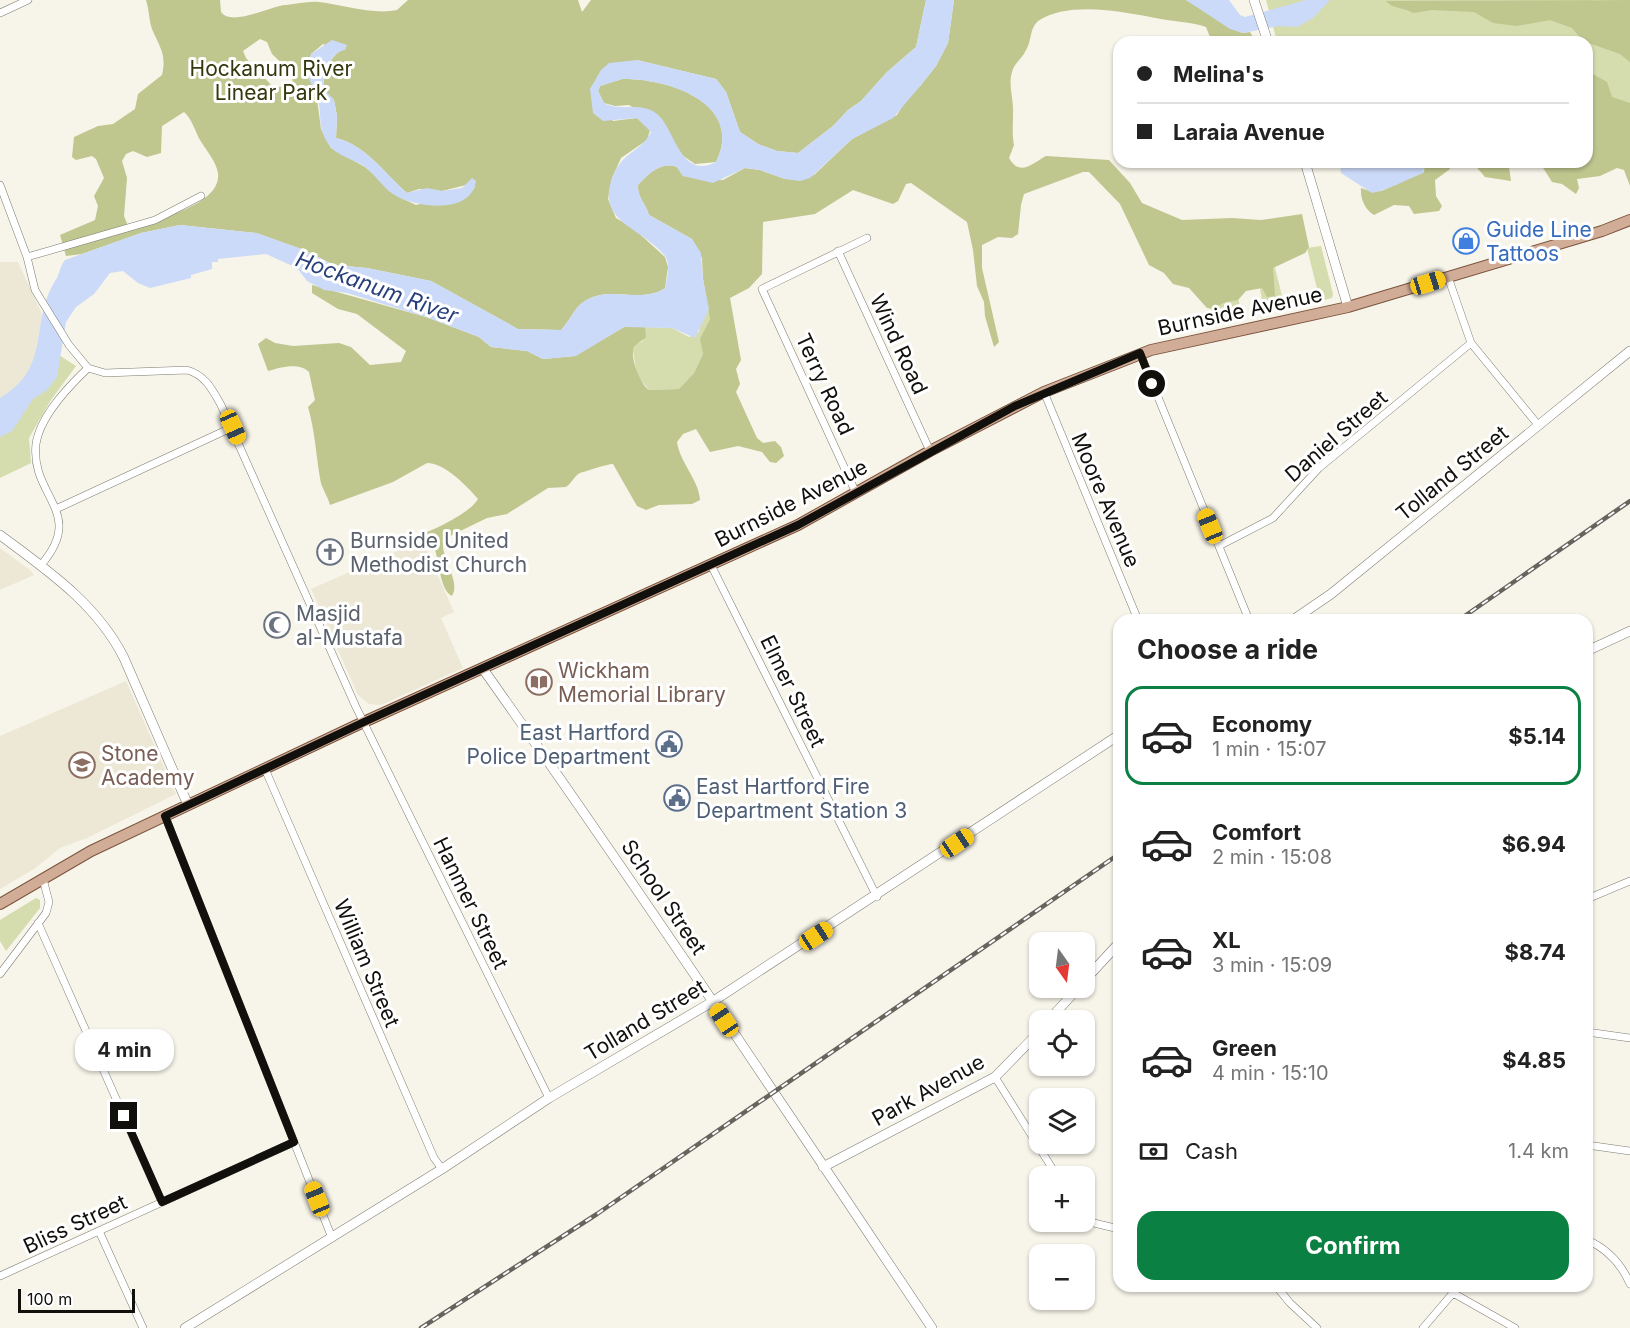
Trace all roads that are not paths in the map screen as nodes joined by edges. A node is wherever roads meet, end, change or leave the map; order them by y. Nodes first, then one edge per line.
1 (28, 0) edge
2 (1256, 4) edge
3 (0, 13) edge
4 (1266, 36) edge
5 (1307, 168) edge
6 (0, 185) edge
7 (201, 196) dead end
8 (1630, 220) edge
9 (867, 238) dead end
10 (838, 251) junction
11 (27, 256) junction
12 (1448, 277) junction
13 (1348, 307) junction
14 (1471, 344) junction
15 (1630, 351) edge
16 (1140, 353) junction
17 (88, 369) junction
18 (1044, 392) junction
19 (1539, 426) junction
20 (233, 427) junction
21 (930, 451) junction
22 (856, 493) junction
23 (56, 509) junction
24 (0, 535) edge
25 (1219, 546) junction
26 (41, 565) junction
27 (711, 565) junction
28 (1136, 614) edge
29 (1247, 614) edge
30 (1302, 614) edge
31 (1630, 631) edge
32 (1593, 648) edge
33 (483, 669) junction
34 (364, 722) junction
35 (1113, 739) edge
36 (265, 769) junction
37 (188, 805) junction
38 (165, 816) junction
39 (43, 879) junction
40 (1630, 881) edge
41 (1593, 896) edge
42 (876, 897) junction
43 (0, 904) edge
44 (38, 923) junction
45 (1113, 950) edge
46 (1095, 969) edge
47 (0, 974) edge
48 (1069, 998) edge
49 (712, 1002) junction
50 (1058, 1010) edge
51 (1593, 1033) edge
52 (1630, 1038) edge
53 (1029, 1042) edge
54 (995, 1077) junction
55 (549, 1098) junction
56 (294, 1142) junction
57 (1593, 1146) edge
58 (1630, 1151) edge
59 (1051, 1166) edge
60 (823, 1167) junction
61 (442, 1169) junction
62 (162, 1202) junction
63 (1095, 1222) edge
64 (1113, 1228) edge
65 (99, 1231) junction
66 (332, 1238) junction
67 (1593, 1243) edge
68 (1627, 1269) edge
69 (0, 1276) edge
70 (1630, 1284) edge
71 (1281, 1292) edge
72 (1453, 1293) joint
73 (143, 1328) edge
74 (185, 1328) edge
75 (933, 1328) edge
76 (1317, 1328) edge
77 (1423, 1328) edge
78 (1515, 1328) edge

1 - 3 street
2 - 4 main road
5 - 13 main road
6 - 11 street
7 - 11 street
8 - 12 main road, Burnside Avenue
9 - 10 street
10 - 21 street, Wind Road
10 - 22 street, Terry Road
11 - 17 street
12 - 13 main road, Burnside Avenue
12 - 14 street
13 - 16 main road, Burnside Avenue
14 - 19 street
14 - 25 street, Daniel Street
15 - 19 main road, Tolland Street
16 - 18 main road, Burnside Avenue
16 - 25 street
17 - 20 street, Hanmer Street
17 - 23 street
18 - 21 main road, Burnside Avenue
18 - 28 street, Moore Avenue
19 - 30 main road, Tolland Street
20 - 23 street
20 - 34 street, Hanmer Street
21 - 22 main road, Burnside Avenue
22 - 27 main road, Burnside Avenue
23 - 26 street
24 - 26 main road
25 - 29 street
26 - 37 main road
27 - 33 main road, Burnside Avenue
27 - 42 street, Elmer Street
31 - 32 main road
33 - 34 main road, Burnside Avenue
33 - 49 main road, School Street
34 - 36 main road, Burnside Avenue
34 - 55 street, Hanmer Street
35 - 42 main road, Tolland Street
36 - 37 main road, Burnside Avenue
36 - 61 street, William Street
37 - 38 main road, Burnside Avenue
38 - 39 main road, Burnside Avenue
38 - 56 street
39 - 43 main road, Burnside Avenue
39 - 44 street
40 - 41 street
42 - 49 main road, Tolland Street
44 - 47 street
44 - 62 street
45 - 46 main road
48 - 50 main road
49 - 55 main road, Tolland Street
49 - 60 main road, School Street
51 - 52 street
53 - 54 main road, Park Avenue
54 - 59 street
54 - 60 main road, Park Avenue
55 - 61 main road, Tolland Street
56 - 62 street, Bliss Street
56 - 66 street
57 - 58 street
60 - 75 main road, School Street
61 - 66 main road, Tolland Street
62 - 65 street, Bliss Street
63 - 64 street
65 - 69 street, Bliss Street
65 - 73 street
66 - 74 main road, Tolland Street
67 - 68 street
68 - 70 street
71 - 76 street
72 - 77 street
72 - 78 street

